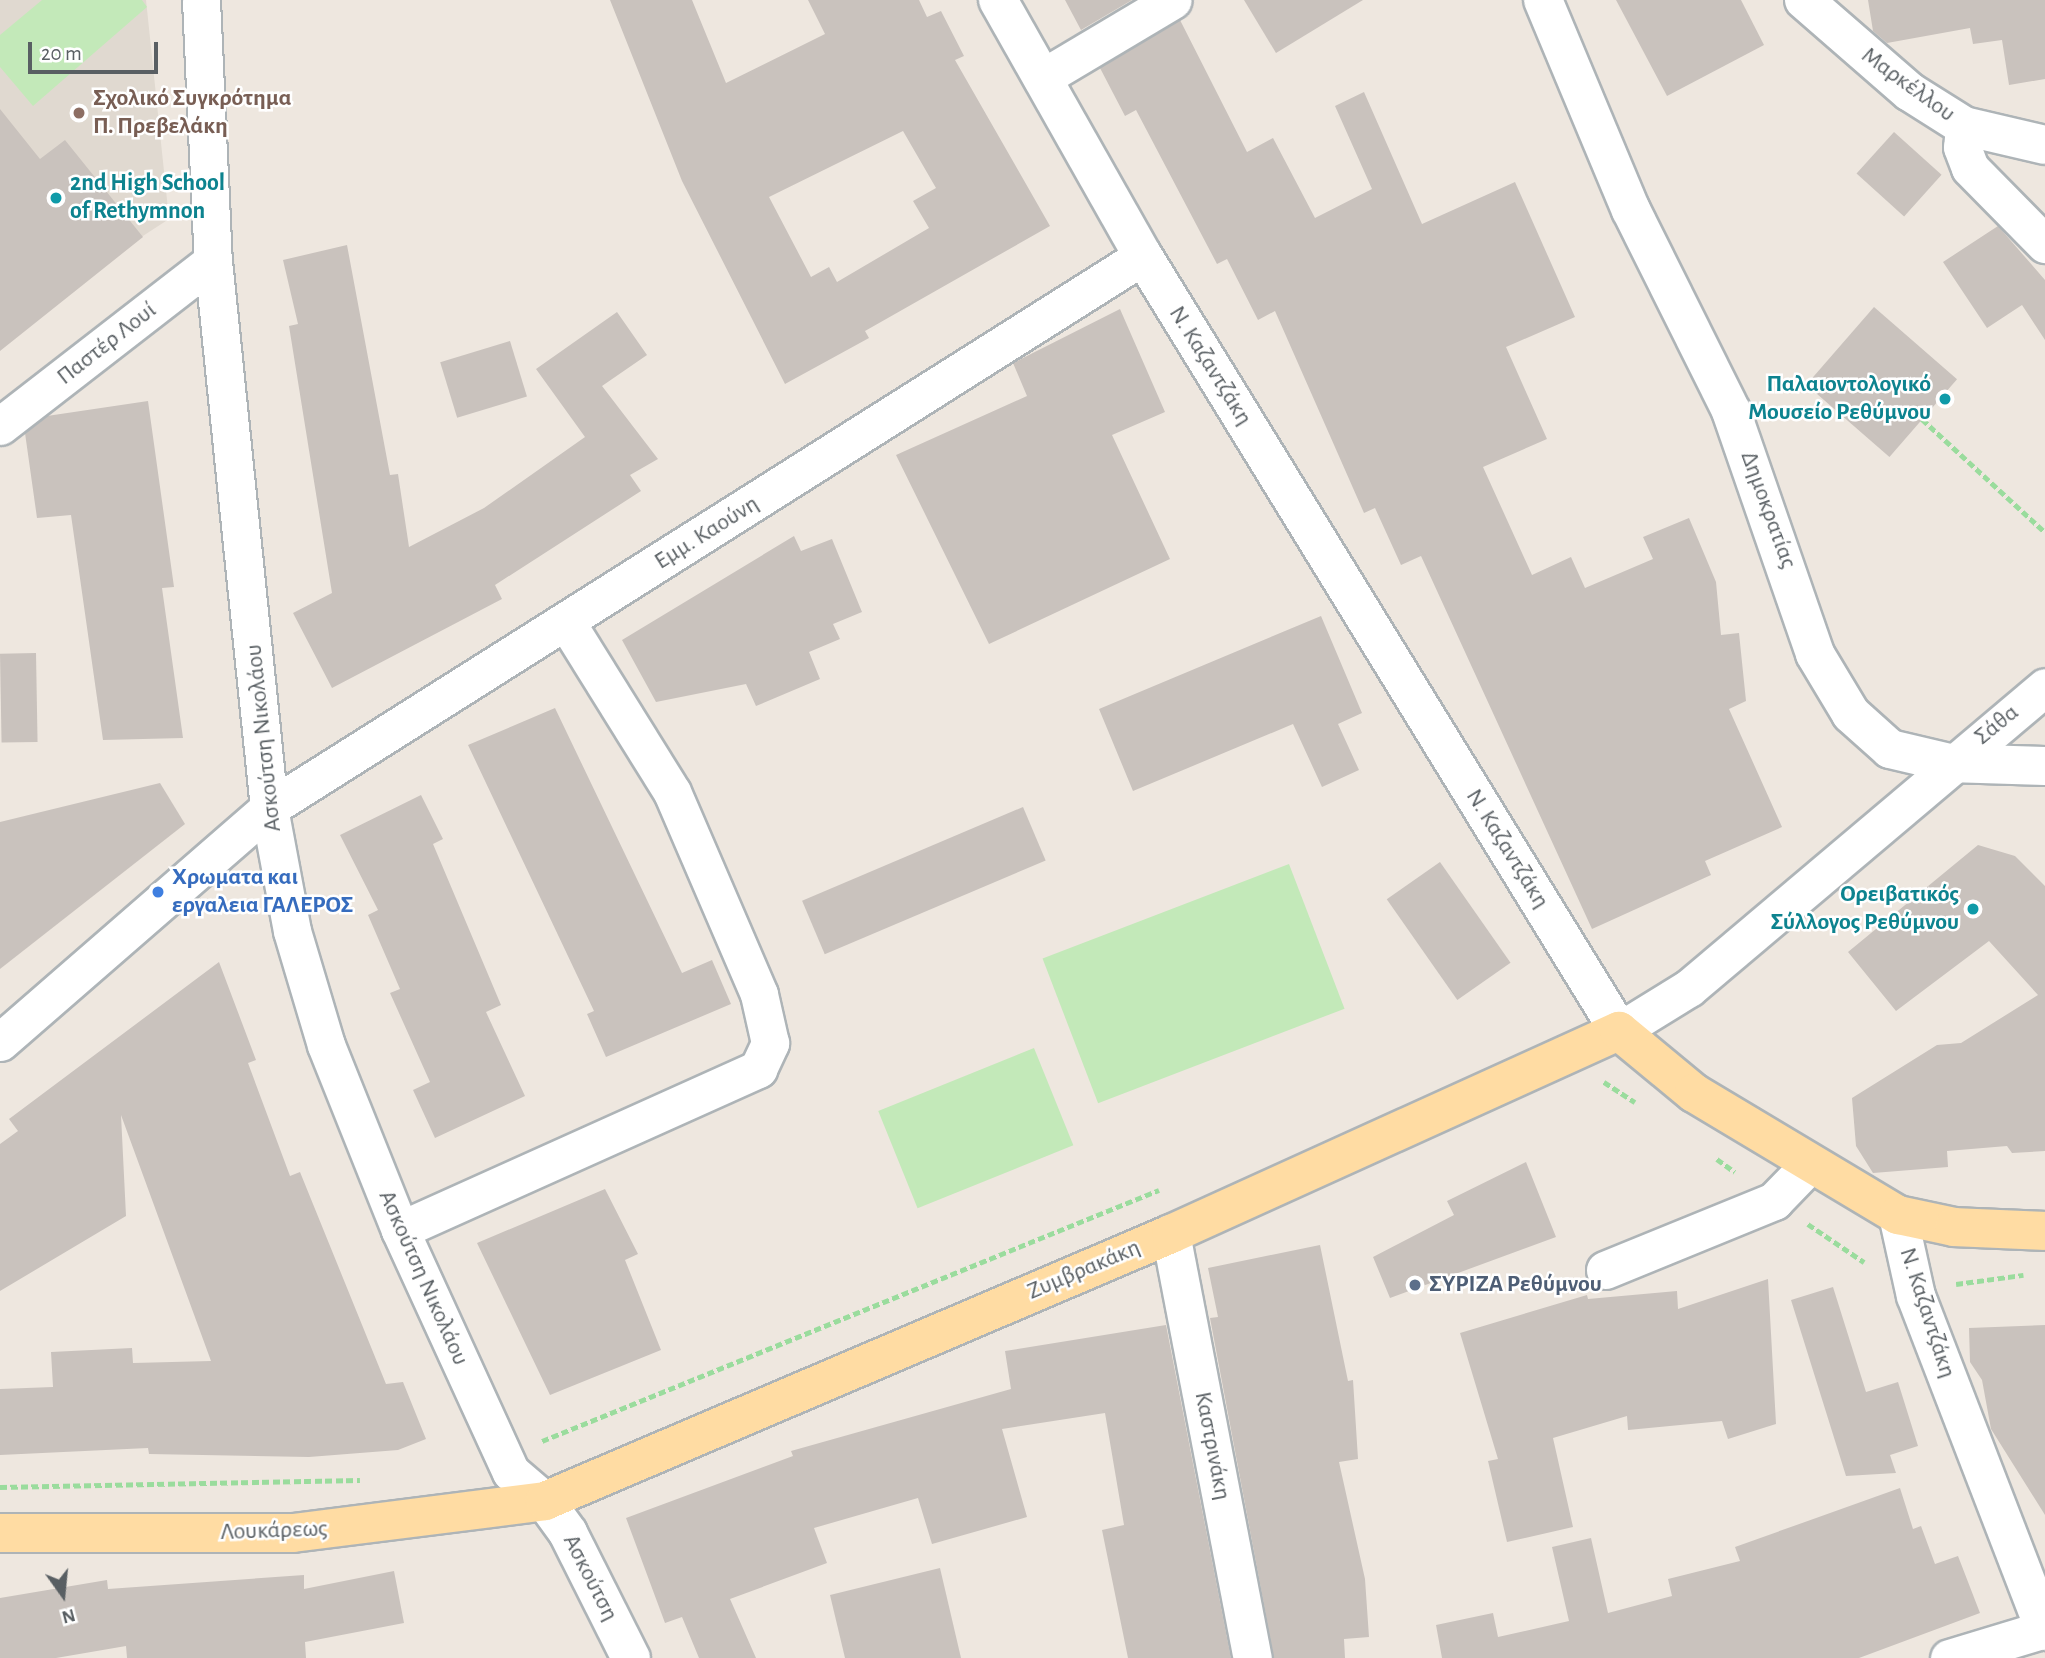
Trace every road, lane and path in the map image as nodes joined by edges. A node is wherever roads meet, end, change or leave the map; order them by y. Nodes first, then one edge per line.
1 (201, 0) edge
2 (998, 0) edge
3 (1173, 0) edge
4 (1543, 0) edge
5 (1804, 0) edge
6 (1042, 78) junction
7 (1965, 126) junction
8 (2045, 145) edge
9 (2045, 244) edge
10 (1143, 256) junction
11 (213, 261) junction
12 (1923, 419) dead end
13 (0, 426) edge
14 (2045, 532) edge
15 (566, 622) junction
16 (2045, 687) edge
17 (1949, 763) junction
18 (2045, 766) edge
19 (269, 808) junction
20 (1619, 1031) junction
21 (0, 1042) edge
22 (1810, 1164) junction
23 (1898, 1215) junction
24 (400, 1230) junction
25 (2045, 1231) edge
26 (1171, 1234) junction
27 (1605, 1270) dead end
28 (545, 1501) junction
29 (0, 1532) edge
30 (2045, 1630) edge
31 (631, 1658) edge
32 (1253, 1658) edge
33 (1948, 1658) edge

1 - 11 street, Ασκούτση Νικολάου
2 - 6 street, Ν. Καζαντζάκη
3 - 6 street
4 - 17 street, Δημοκρατίας
5 - 7 street, Μαρκέλλου
6 - 10 street, Ν. Καζαντζάκη
7 - 8 street
7 - 9 street, Μαρκέλλου
10 - 15 street, Εμμ. Καούνη
10 - 20 street, Ν. Καζαντζάκη
11 - 13 street, Παστέρ Λουί
11 - 19 street, Ασκούτση Νικολάου
12 - 14 path
15 - 19 street, Εμμ. Καούνη
15 - 24 street
16 - 17 street, Σάθα
17 - 18 street, Δημοκρατίας
17 - 20 street, Σάθα
19 - 21 street, Εμμ. Καούνη
19 - 24 street, Ασκούτση Νικολάου
20 - 22 main road, Ν. Καζαντζάκη
20 - 26 main road, Ζυμβρακάκη
22 - 23 main road, Ν. Καζαντζάκη
22 - 27 street
23 - 25 main road
23 - 30 street, Ν. Καζαντζάκη
24 - 28 street, Ασκούτση Νικολάου
26 - 28 main road, Ζυμβρακάκη
26 - 32 street, Καστρινάκη
28 - 29 main road, Λουκάρεως
28 - 31 street, Ασκούτση
30 - 33 street

